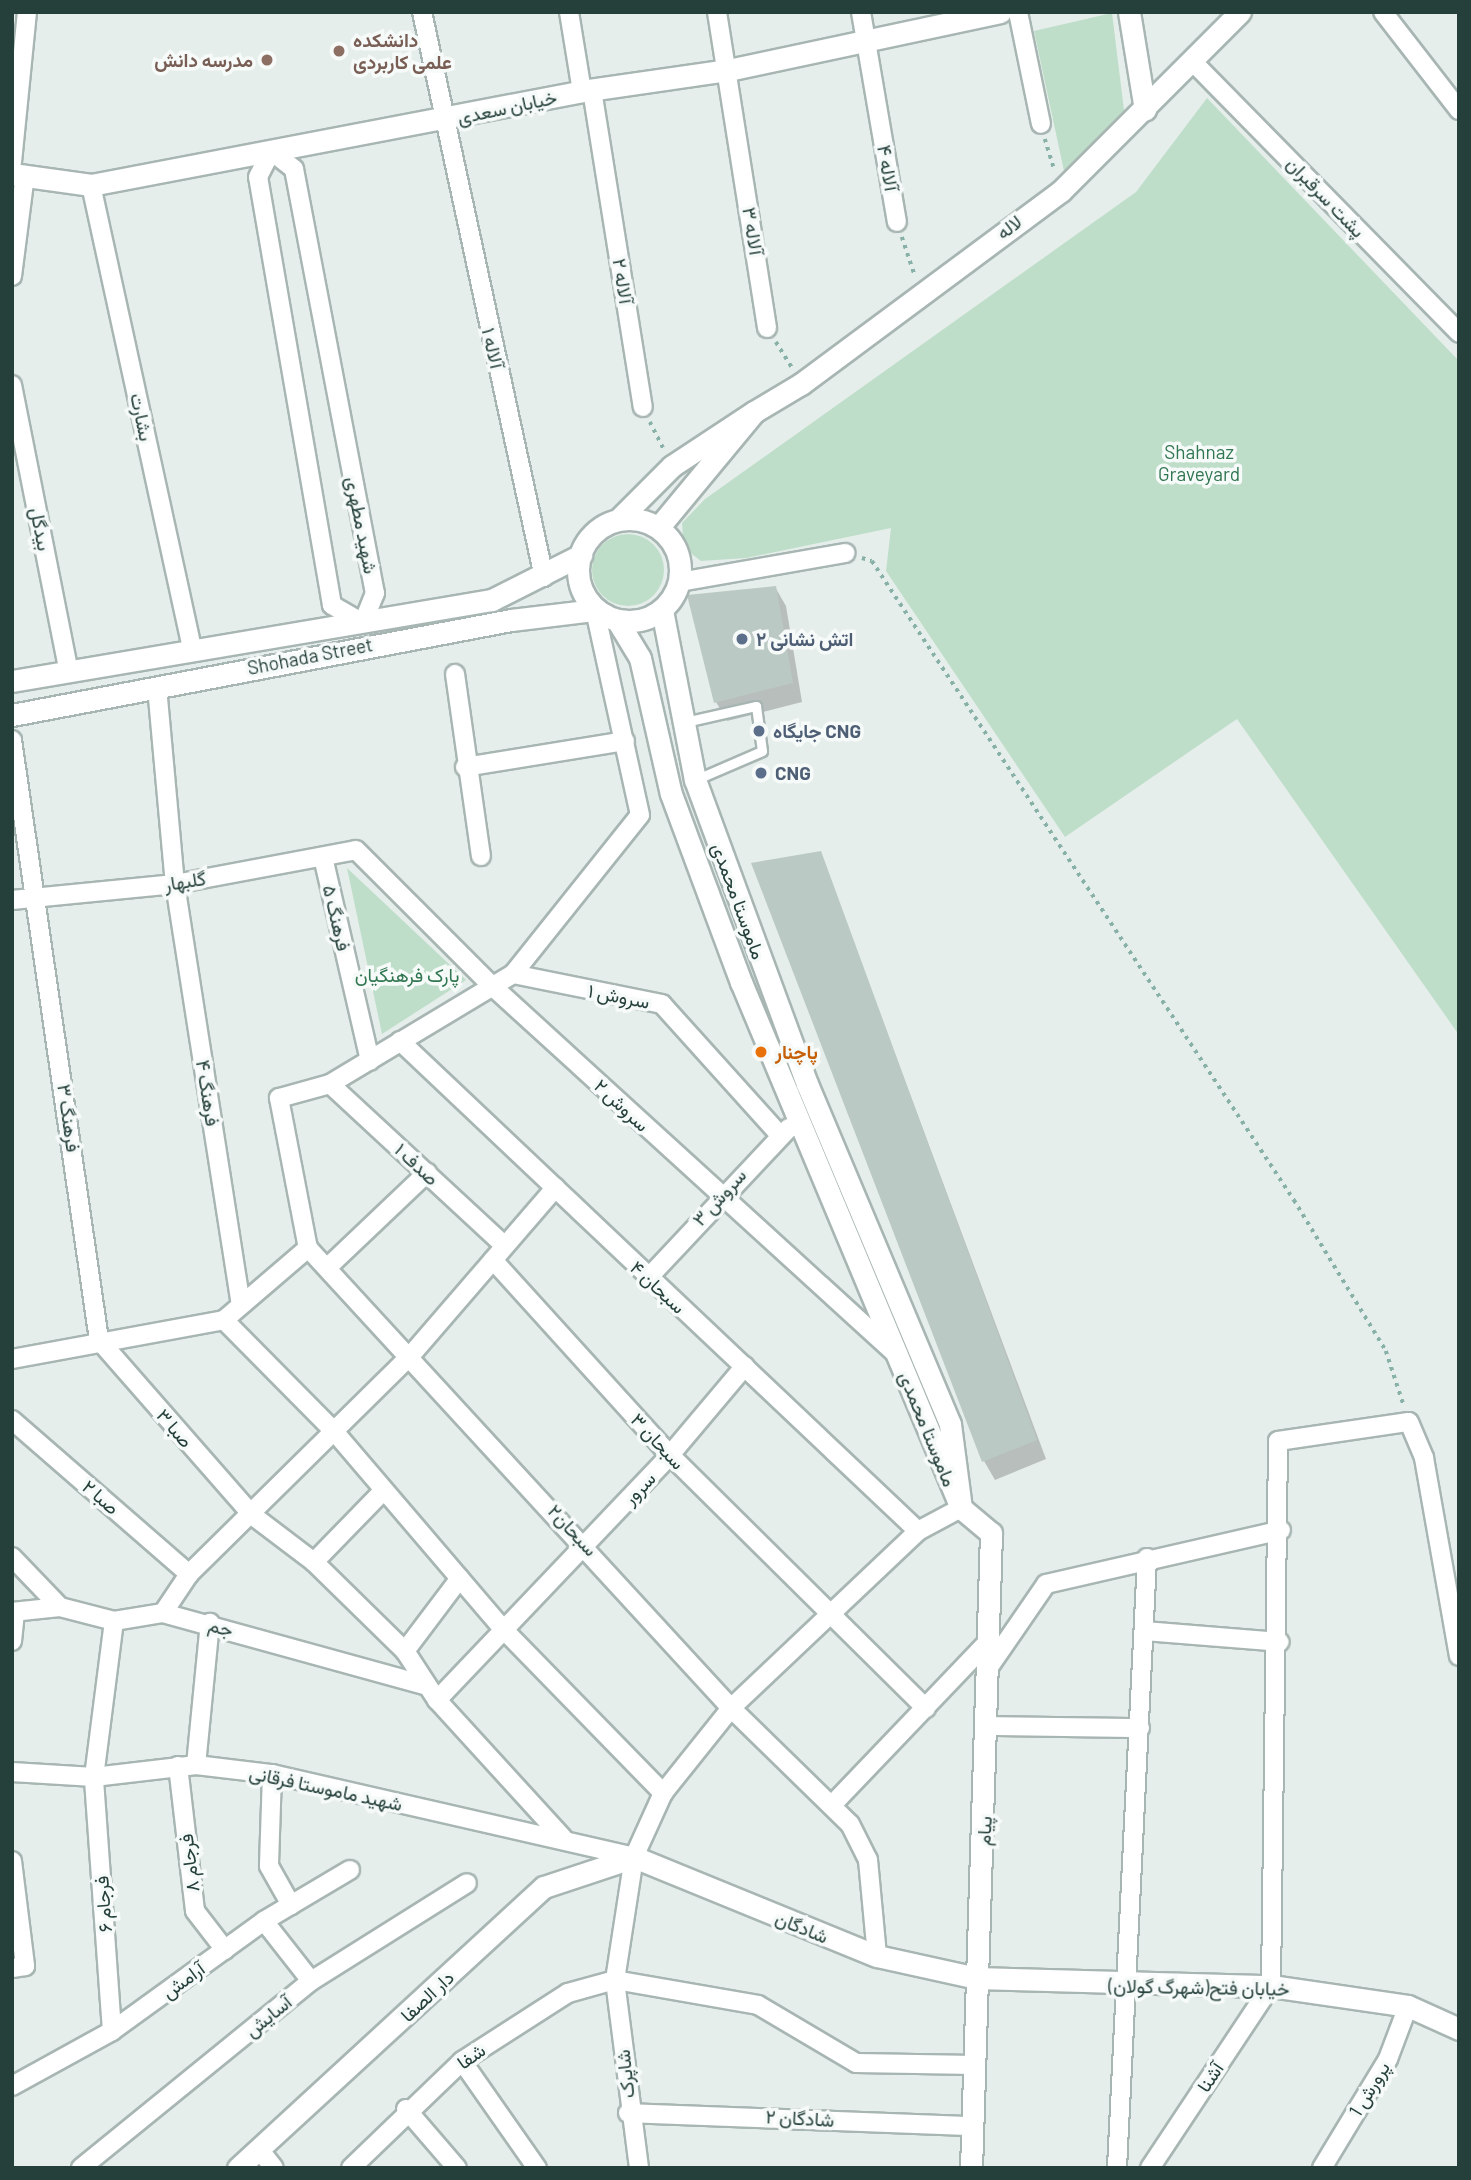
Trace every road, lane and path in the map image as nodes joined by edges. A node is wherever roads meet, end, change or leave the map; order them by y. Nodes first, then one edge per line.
1 (27, 12) edge
2 (422, 12) edge
3 (569, 12) edge
4 (717, 12) edge
5 (861, 12) edge
6 (1000, 12) edge
7 (1018, 12) edge
8 (1129, 12) edge
9 (1240, 12) edge
10 (1383, 12) edge
11 (867, 41) junction
12 (1193, 62) junction
13 (728, 70) junction
14 (587, 91) junction
15 (1145, 110) junction
16 (1459, 110) edge
17 (442, 120) junction
18 (1041, 124) joint
19 (271, 151) junction
20 (17, 170) edge
21 (91, 185) junction
22 (1060, 191) junction
23 (897, 222) joint
24 (12, 276) edge
25 (921, 293) junction
26 (767, 328) joint
27 (1459, 333) edge
28 (801, 383) junction
29 (12, 385) edge
30 (643, 407) joint
31 (754, 412) junction
32 (673, 466) junction
33 (618, 520) junction
34 (659, 527) junction
35 (846, 553) joint
36 (581, 555) junction
37 (544, 577) junction
38 (679, 582) junction
39 (662, 610) junction
40 (606, 615) junction
41 (365, 633) junction
42 (192, 650) junction
43 (69, 672) junction
44 (455, 674) dead end
45 (12, 681) edge
46 (157, 687) junction
47 (12, 715) edge
48 (683, 723) junction
49 (12, 740) edge
50 (625, 741) junction
51 (466, 768) junction
52 (695, 780) junction
53 (356, 850) joint
54 (481, 856) dead end
55 (323, 857) junction
56 (175, 884) junction
57 (38, 897) junction
58 (12, 900) edge
59 (513, 974) junction
60 (490, 984) junction
61 (400, 1041) junction
62 (370, 1061) junction
63 (330, 1084) junction
64 (788, 1129) junction
65 (427, 1173) junction
66 (555, 1188) junction
67 (720, 1195) junction
68 (503, 1244) junction
69 (308, 1248) junction
70 (492, 1260) junction
71 (330, 1265) junction
72 (648, 1278) junction
73 (240, 1301) junction
74 (224, 1320) junction
75 (99, 1340) junction
76 (896, 1353) junction
77 (411, 1355) junction
78 (12, 1359) edge
79 (745, 1366) junction
80 (12, 1420) edge
81 (1409, 1422) junction
82 (333, 1430) junction
83 (670, 1455) junction
84 (382, 1492) junction
85 (961, 1508) junction
86 (252, 1515) junction
87 (1281, 1530) junction
88 (918, 1531) junction
89 (586, 1543) junction
90 (12, 1557) edge
91 (1147, 1558) junction
92 (314, 1563) junction
93 (189, 1574) junction
94 (460, 1578) junction
95 (60, 1607) junction
96 (13, 1612) edge
97 (163, 1613) junction
98 (829, 1616) junction
99 (114, 1621) junction
100 (210, 1623) junction
101 (504, 1630) junction
102 (1143, 1631) junction
103 (12, 1641) edge
104 (1280, 1642) junction
105 (986, 1644) junction
106 (405, 1651) junction
107 (1459, 1656) edge
108 (987, 1670) junction
109 (425, 1685) junction
110 (437, 1700) junction
111 (732, 1708) junction
112 (926, 1709) junction
113 (989, 1726) junction
114 (1140, 1728) junction
115 (187, 1766) junction
116 (12, 1772) edge
117 (272, 1774) junction
118 (94, 1777) junction
119 (663, 1793) junction
120 (832, 1805) junction
121 (563, 1838) junction
122 (634, 1857) junction
123 (12, 1861) edge
124 (350, 1870) dead end
125 (467, 1883) dead end
126 (291, 1905) junction
127 (264, 1921) junction
128 (225, 1950) junction
129 (877, 1956) junction
130 (12, 1968) edge
131 (976, 1978) junction
132 (615, 1980) junction
133 (312, 1981) junction
134 (1127, 1986) junction
135 (1271, 1986) junction
136 (1408, 2006) junction
137 (1459, 2029) edge
138 (112, 2031) junction
139 (462, 2061) junction
140 (974, 2065) junction
141 (12, 2086) edge
142 (406, 2109) junction
143 (628, 2113) junction
144 (972, 2126) junction
145 (259, 2149) junction
146 (81, 2168) edge
147 (238, 2168) edge
148 (274, 2168) edge
149 (351, 2168) edge
150 (457, 2168) edge
151 (537, 2168) edge
152 (639, 2168) edge
153 (971, 2168) edge
154 (1117, 2168) edge
155 (1150, 2168) edge
156 (1322, 2168) edge

1 - 20 street
2 - 17 street, آلاله ۱
3 - 14 street, آلاله ۲
4 - 13 street, آلاله ۳
5 - 11 street, آلاله ۴
6 - 11 main road, خیابان سعدی
7 - 18 street
8 - 15 main road
9 - 12 main road, لاله
10 - 16 street
11 - 13 main road, خیابان سعدی
11 - 23 street, آلاله ۴
12 - 15 main road, لاله
12 - 27 street, پشت سرقبران
13 - 14 main road, خیابان سعدی
13 - 26 street, آلاله ۳
14 - 17 main road, خیابان سعدی
14 - 30 street, آلاله ۲
15 - 22 main road, لاله
17 - 19 main road, خیابان سعدی
17 - 37 street, آلاله ۱
18 - 22 path
19 - 21 main road, خیابان سعدی
19 - 41 street, شهید مطهری
19 - 41 street
20 - 21 main road, خیابان سعدی
20 - 24 street
21 - 42 street, بشارت
22 - 25 main road, لاله
23 - 25 path
25 - 28 main road, لاله
26 - 28 path
28 - 31 main road, لاله
29 - 43 street, بیدگل
30 - 32 path
31 - 32 main road, لاله
31 - 34 main road
32 - 33 main road, لاله
33 - 34 main road
33 - 36 main road
34 - 38 main road
35 - 38 street
35 - 81 path
36 - 37 main road, Shohada Street
36 - 40 main road
37 - 41 main road, Shohada Street
38 - 39 main road
39 - 40 main road
39 - 48 main road, ماموستا محمدی
40 - 41 main road, Shohada Street
40 - 50 street
40 - 64 main road, ماموستا محمدی
41 - 42 main road, Shohada Street
41 - 46 main road, Shohada Street
42 - 43 main road, Shohada Street
43 - 45 main road, Shohada Street
44 - 51 street
46 - 47 main road, Shohada Street
46 - 56 street, فرهنگ ۴
48 - 52 main road, ماموستا محمدی
48 - 52 lane
49 - 57 street, فرهنگ ۳
50 - 51 street
50 - 59 street
51 - 54 street
52 - 85 main road, ماموستا محمدی
53 - 55 street, گلبهار
53 - 60 street, سروش ۲
55 - 56 street, گلبهار
55 - 62 street, فرهنگ ۵
56 - 57 street, گلبهار
56 - 73 street, فرهنگ ۴
57 - 58 street, گلبهار
57 - 75 street, فرهنگ ۳
59 - 60 street
59 - 64 street, سروش ۱
60 - 61 street
60 - 67 street, سروش ۲
61 - 62 street
61 - 66 street, سبحان ۴
62 - 63 street
63 - 65 street, صدف ۱
63 - 69 street
64 - 67 street, سروش ۳
64 - 76 main road, ماموستا محمدی
65 - 68 street, صدف ۱
65 - 71 street
66 - 68 street
66 - 72 street, سبحان ۴
67 - 72 street, سروش ۳
67 - 76 street, سروش ۲
68 - 70 street
69 - 71 street, سبحان۲
69 - 73 street
70 - 77 street
70 - 83 street, سبحان ۳
71 - 77 street, سبحان۲
72 - 79 street, سبحان ۴
73 - 74 street
74 - 75 street
74 - 82 street
75 - 78 street
75 - 86 street, صبا ۳
76 - 85 main road, ماموستا محمدی
77 - 82 street
77 - 89 street, سبحان۲
79 - 83 street, سرور
79 - 88 street, سبحان ۴
80 - 93 street, صبا ۲
81 - 87 street
81 - 107 street
82 - 84 street
82 - 86 street
83 - 89 street, سرور
83 - 98 street, سبحان ۳
84 - 92 street
84 - 94 street
85 - 88 street, شاپرک
85 - 105 main road, پیام
86 - 92 street, صبا ۳
86 - 93 street
87 - 91 street
87 - 104 street
88 - 98 street, شاپرک
89 - 101 street, سرور
89 - 111 street, سبحان۲
90 - 95 street
91 - 102 street
91 - 108 street
92 - 106 street, صبا ۳
93 - 97 street
94 - 101 street
94 - 106 street
95 - 96 street, جم
95 - 99 street, جم
96 - 103 street
97 - 99 street, جم
97 - 100 street, جم
98 - 111 street, شاپرک
98 - 112 street, سبحان ۳
99 - 118 street, فرجام ۶
100 - 109 street, جم
100 - 115 street, فرجام ۸
101 - 110 street, سرور
101 - 119 street
102 - 104 street
102 - 114 street
104 - 135 street
105 - 108 main road, پیام
105 - 112 street
106 - 109 street, صبا ۳
108 - 113 main road, پیام
109 - 110 street, صبا ۳
110 - 121 street, صبا ۳
111 - 119 street, شاپرک
111 - 120 street, سبحان۲
112 - 120 street
113 - 114 street
113 - 131 main road, پیام
114 - 134 street
115 - 117 street, شهید ماموستا فرقانی
115 - 118 street, شهید ماموستا فرقانی
115 - 128 street, فرجام ۸
116 - 118 street, شهید ماموستا فرقانی
117 - 121 street, شهید ماموستا فرقانی
117 - 126 street
118 - 138 street, فرجام ۶
119 - 122 street, شاپرک
120 - 129 street, سبحان۲
121 - 122 street, شهید ماموستا فرقانی
122 - 129 main road, شادگان
122 - 132 street, شاپرک
122 - 145 main road, دار الصفا
123 - 130 street
124 - 126 street, آرامش
125 - 133 street, آسایش
126 - 127 street, آرامش
127 - 128 street, آرامش
127 - 133 street
128 - 138 street, آرامش
129 - 131 main road, شادگان
131 - 134 main road, خیابان فتح(شهرگ گولان)
131 - 140 main road, پیام
132 - 139 street, شفا
132 - 140 street
132 - 143 street, شاپرک
133 - 146 street, آسایش
134 - 135 main road, خیابان فتح(شهرگ گولان)
134 - 154 street
135 - 136 main road, خیابان فتح(شهرگ گولان)
135 - 155 street, آشنا
136 - 137 main road, خیابان فتح(شهرگ گولان)
136 - 156 street, پرورش 1
138 - 141 street, آرامش
139 - 142 street, شفا
139 - 151 street
140 - 144 main road, پیام
142 - 149 street, شفا
142 - 150 street
143 - 144 street, شادگان ۲
143 - 152 street, شاپرک
144 - 153 main road, پیام
145 - 147 main road, دار الصفا
145 - 148 street

